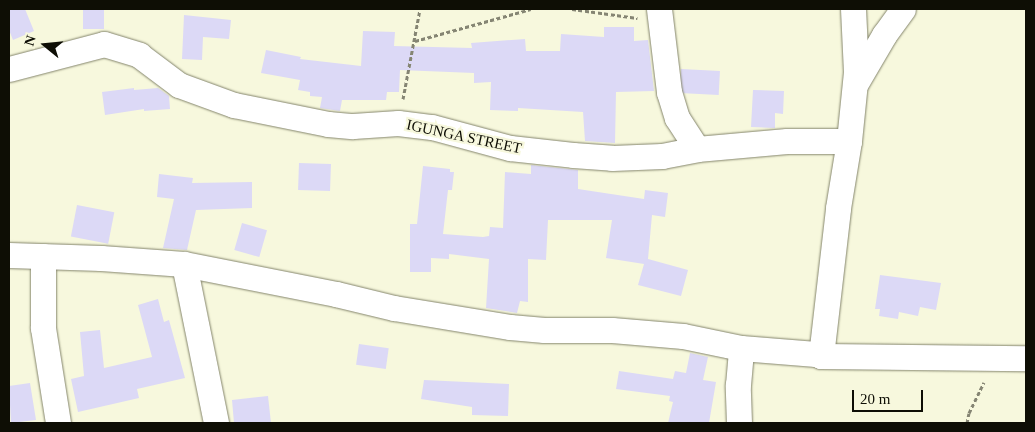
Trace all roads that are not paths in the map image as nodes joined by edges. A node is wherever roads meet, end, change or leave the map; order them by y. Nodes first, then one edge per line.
1 (853, 9) edge
2 (903, 9) edge
3 (660, 15) edge
4 (9, 69) edge
5 (855, 85) junction
6 (849, 141) junction
7 (697, 149) junction
8 (9, 255) edge
9 (44, 256) junction
10 (184, 264) junction
11 (741, 348) junction
12 (821, 356) junction
13 (1026, 358) edge
14 (58, 423) edge
15 (216, 423) edge
16 (739, 423) edge

1 - 5 street
2 - 5 street
3 - 7 street
4 - 7 street, IGUNGA STREET
5 - 6 street
6 - 7 street, IGUNGA STREET
6 - 12 street
8 - 9 street
9 - 10 street
9 - 14 street
10 - 11 street
10 - 15 street
11 - 12 street
11 - 16 street
12 - 13 street

